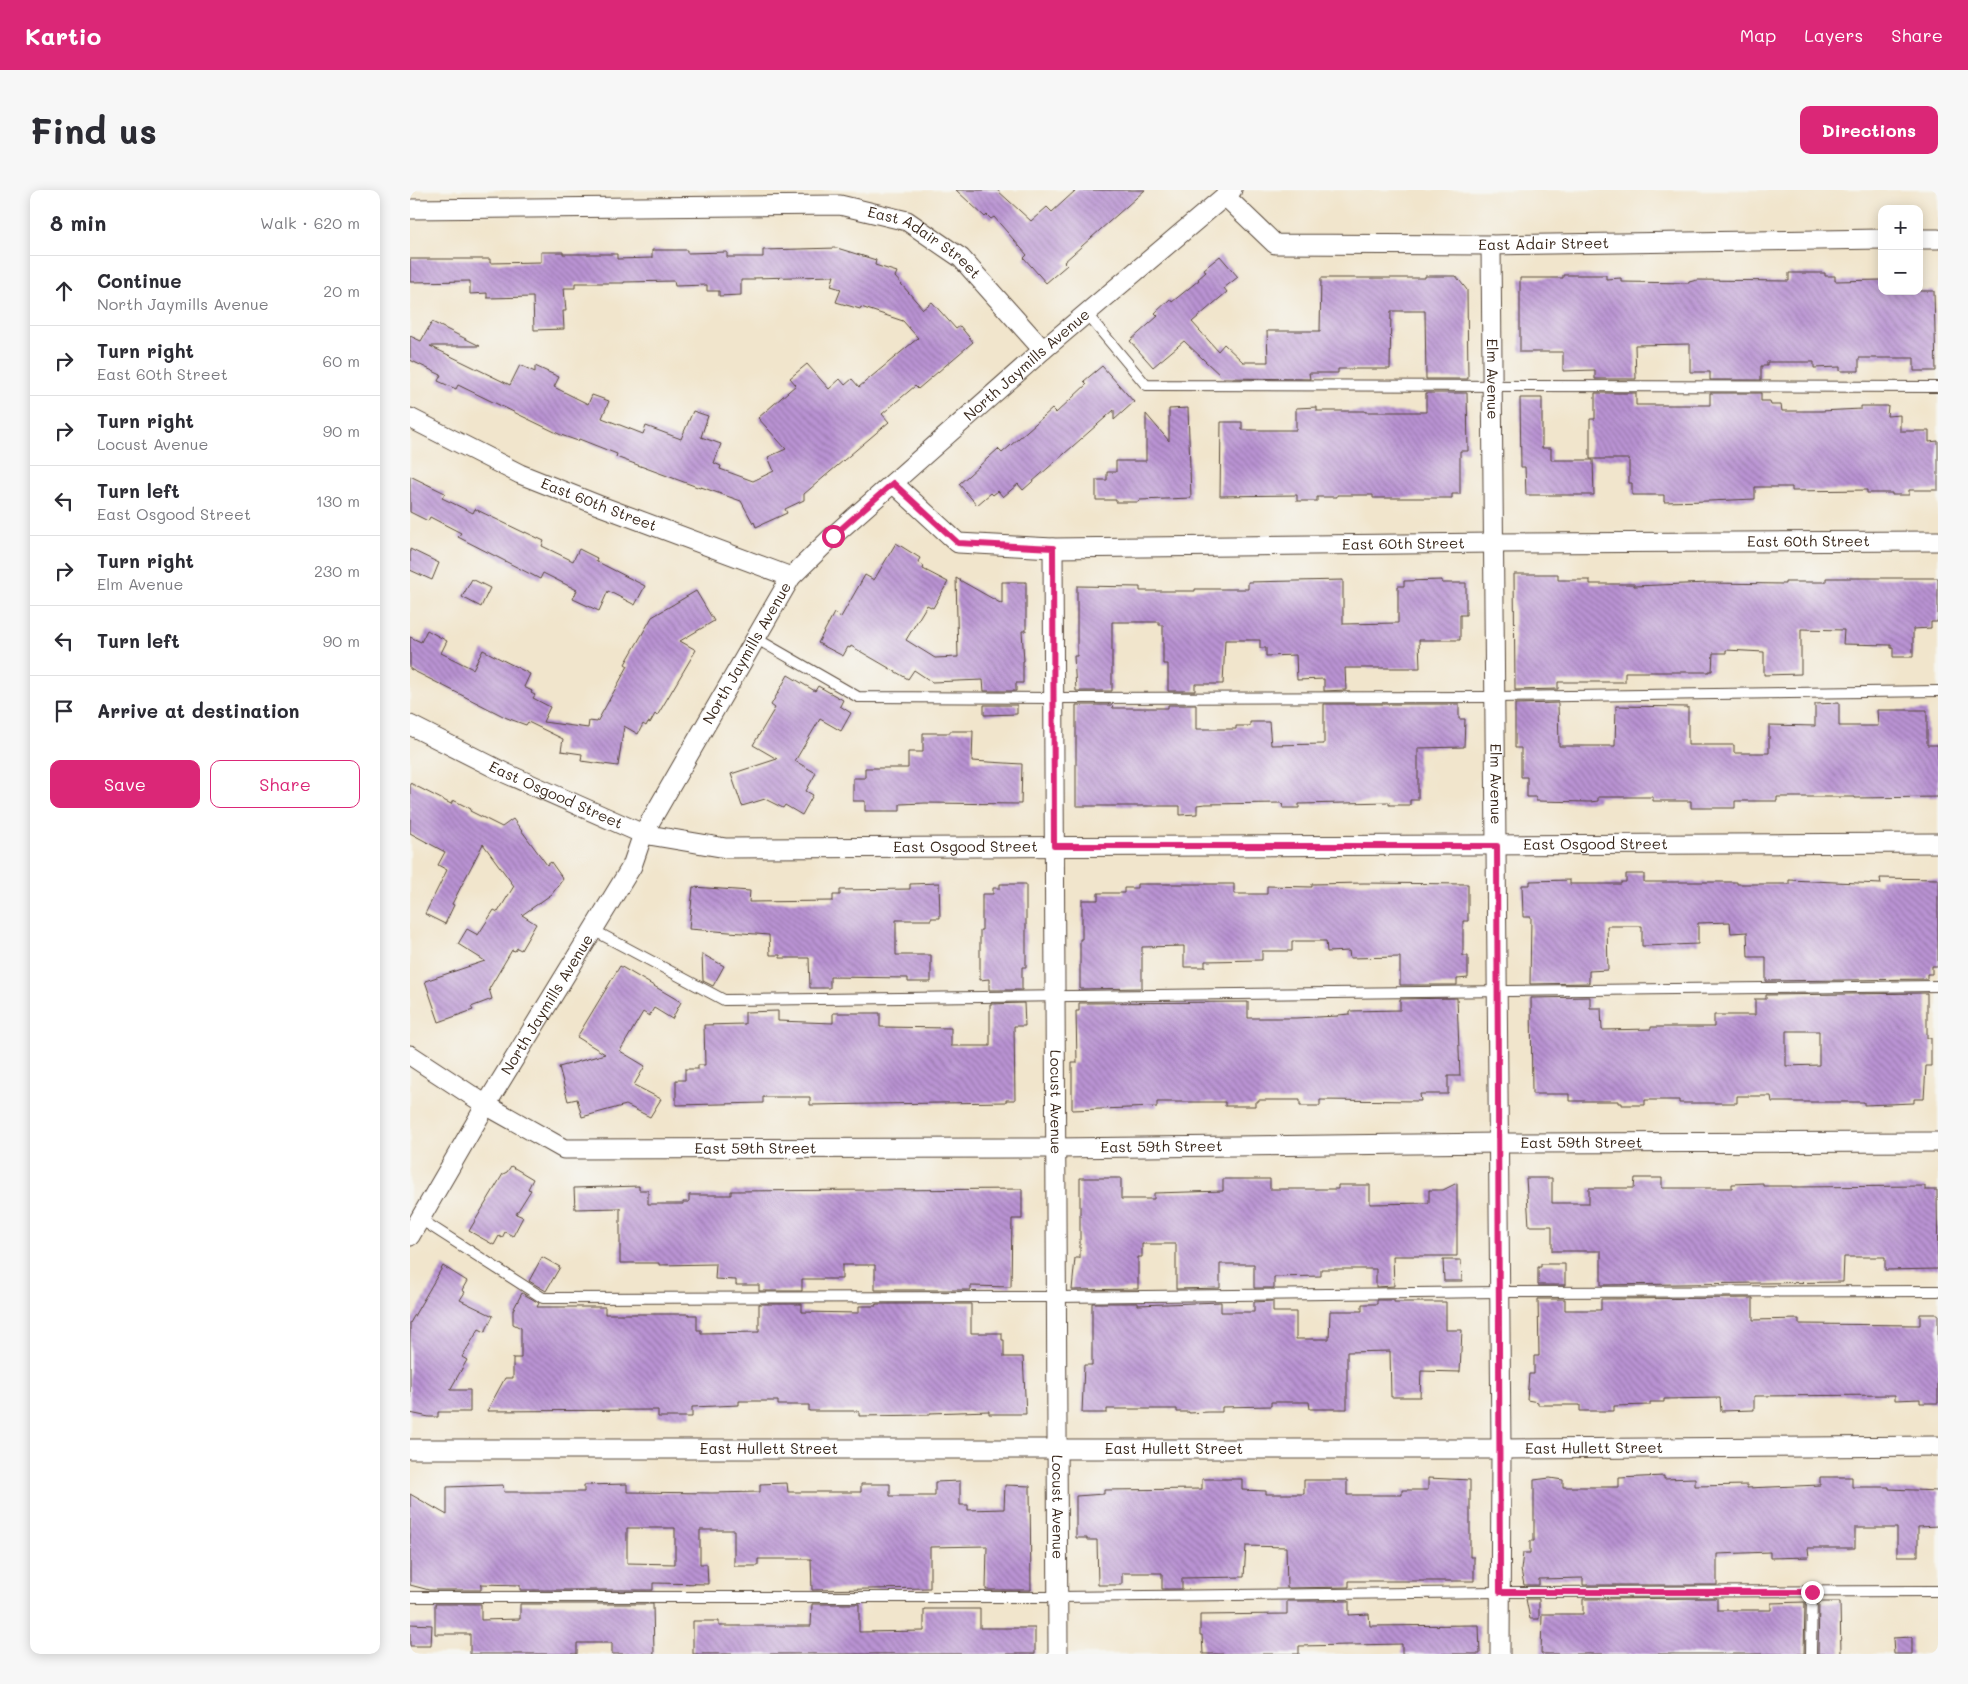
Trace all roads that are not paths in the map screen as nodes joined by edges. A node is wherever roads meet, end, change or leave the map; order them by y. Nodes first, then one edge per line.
1 (1228, 193) edge
2 (410, 209) edge
3 (1923, 239) edge
4 (1938, 239) edge
5 (1878, 240) edge
6 (1491, 245) junction
7 (1086, 313) junction
8 (1043, 350) junction
9 (1493, 387) junction
10 (1938, 387) edge
11 (410, 418) edge
12 (893, 483) junction
13 (1938, 541) edge
14 (1495, 543) junction
15 (1053, 548) junction
16 (791, 577) junction
17 (757, 639) junction
18 (1938, 692) edge
19 (1496, 696) junction
20 (1054, 698) junction
21 (410, 725) edge
22 (643, 834) junction
23 (1938, 843) edge
24 (1054, 846) junction
25 (1497, 846) junction
26 (593, 930) junction
27 (1938, 986) edge
28 (1498, 990) junction
29 (1055, 995) junction
30 (410, 1055) edge
31 (486, 1105) junction
32 (1938, 1142) edge
33 (1499, 1143) junction
34 (1056, 1148) junction
35 (420, 1219) junction
36 (410, 1236) edge
37 (1938, 1291) edge
38 (1500, 1292) junction
39 (1056, 1297) junction
40 (1938, 1446) edge
41 (410, 1449) edge
42 (1501, 1449) junction
43 (1057, 1450) junction
44 (1938, 1591) edge
45 (1500, 1592) junction
46 (1812, 1592) junction
47 (410, 1597) edge
48 (1058, 1597) junction
49 (1058, 1654) edge
50 (1500, 1654) edge
51 (1811, 1654) edge

1 - 6 street, East Adair Street
1 - 7 street, North Jaymills Avenue
2 - 8 street, East Adair Street
3 - 4 street
5 - 6 street, East Adair Street
6 - 9 street, Elm Avenue
7 - 8 street, North Jaymills Avenue
7 - 9 lane
8 - 12 street, North Jaymills Avenue
9 - 10 lane
9 - 14 street, Elm Avenue
11 - 16 street, East 60th Street
12 - 15 street, East 60th Street
12 - 16 street, North Jaymills Avenue
13 - 14 street, East 60th Street
14 - 15 street, East 60th Street
14 - 19 street, Elm Avenue
15 - 20 street, Locust Avenue
16 - 17 street, North Jaymills Avenue
17 - 20 lane
17 - 22 street, North Jaymills Avenue
18 - 19 lane
19 - 20 lane
19 - 25 street, Elm Avenue
20 - 24 street, Locust Avenue
21 - 22 street, East Osgood Street
22 - 24 street, East Osgood Street
22 - 26 street, North Jaymills Avenue
23 - 25 street, East Osgood Street
24 - 25 street, East Osgood Street
24 - 29 street, Locust Avenue
25 - 28 street, Elm Avenue
26 - 29 lane
26 - 31 street, North Jaymills Avenue
27 - 28 lane
28 - 29 lane
28 - 33 street, Elm Avenue
29 - 34 street, Locust Avenue
30 - 31 street, East 59th Street
31 - 34 street, East 59th Street
31 - 35 street, North Jaymills Avenue
32 - 33 street, East 59th Street
33 - 34 street, East 59th Street
33 - 38 street, Elm Avenue
34 - 39 street, Locust Avenue
35 - 36 street, North Jaymills Avenue
35 - 39 lane
37 - 38 lane
38 - 39 lane
38 - 42 street, Elm Avenue
39 - 43 street, Locust Avenue
40 - 42 street, East Hullett Street
41 - 43 street, East Hullett Street
42 - 43 street, East Hullett Street
42 - 45 street, Elm Avenue
43 - 48 street, Locust Avenue
44 - 46 lane
45 - 46 lane
45 - 48 lane
45 - 50 street, Elm Avenue
46 - 51 lane
47 - 48 lane
48 - 49 street, Locust Avenue

